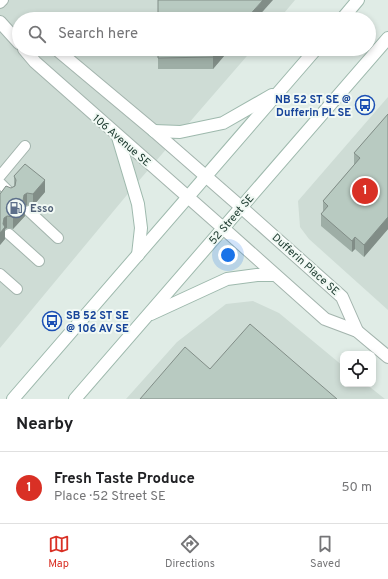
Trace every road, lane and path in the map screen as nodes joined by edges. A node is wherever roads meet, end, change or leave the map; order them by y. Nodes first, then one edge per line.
1 (3, 0) edge
2 (358, 0) edge
3 (0, 3) edge
4 (348, 12) edge
5 (0, 18) edge
6 (0, 22) edge
7 (12, 25) edge
8 (12, 36) edge
9 (388, 38) edge
10 (376, 52) edge
11 (30, 56) edge
12 (64, 56) edge
13 (310, 56) edge
14 (372, 56) edge
15 (280, 90) junction
16 (154, 131) junction
17 (118, 137) junction
18 (24, 146) dead end
19 (0, 176) edge
20 (206, 176) junction
21 (0, 183) edge
22 (10, 193) edge
23 (188, 198) junction
24 (242, 207) junction
25 (29, 211) dead end
26 (223, 228) junction
27 (9, 234) dead end
28 (58, 238) dead end
29 (138, 255) junction
30 (39, 261) dead end
31 (0, 274) edge
32 (275, 275) junction
33 (17, 289) dead end
34 (147, 317) junction
35 (357, 331) junction
36 (388, 357) edge
37 (13, 399) edge
38 (75, 399) edge

1 - 3 lane
2 - 4 main road
5 - 7 main road
6 - 8 main road
9 - 10 main road, 52 Street SE
11 - 17 main road, 106 Avenue SE
12 - 16 main road
13 - 15 main road
14 - 24 main road, 52 Street SE
15 - 16 main road
15 - 20 main road
16 - 20 main road
17 - 23 main road, 106 Avenue SE
17 - 29 main road
18 - 19 lane
20 - 23 main road
20 - 24 main road
21 - 22 lane
23 - 26 main road, 106 Avenue SE
23 - 29 main road
24 - 26 main road, 52 Street SE
24 - 35 main road, Dufferin Place SE
25 - 28 lane
26 - 32 main road, Dufferin Place SE
26 - 34 main road, 52 Street SE
27 - 30 lane
29 - 37 main road
31 - 33 lane
32 - 34 main road
32 - 35 main road, Dufferin Place SE
34 - 38 main road, 52 Street SE
35 - 36 main road, Dufferin Place SE

